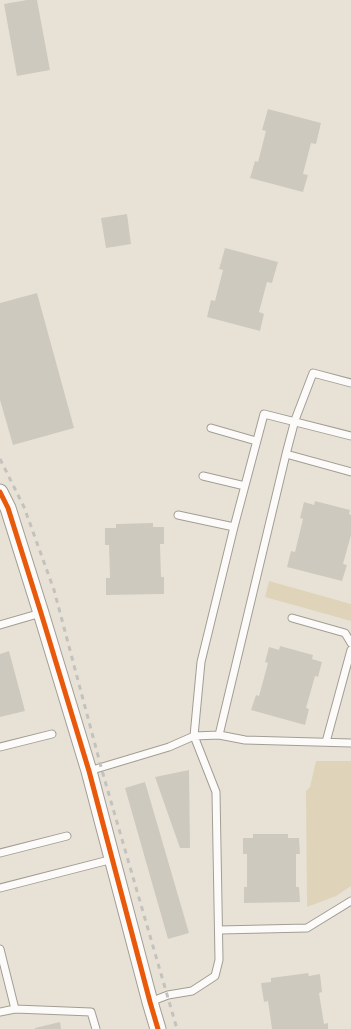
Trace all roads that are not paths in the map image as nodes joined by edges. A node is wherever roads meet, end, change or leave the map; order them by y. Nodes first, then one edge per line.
1 (351, 383) edge
2 (295, 420) junction
3 (211, 428) dead end
4 (351, 436) edge
5 (256, 441) junction
6 (286, 454) junction
7 (351, 472) edge
8 (203, 476) dead end
9 (245, 486) junction
10 (0, 492) edge
11 (4, 508) edge
12 (178, 515) dead end
13 (234, 527) junction
14 (41, 612) junction
15 (292, 618) dead end
16 (0, 625) edge
17 (351, 642) edge
18 (351, 650) edge
19 (52, 734) dead end
20 (219, 735) junction
21 (194, 736) junction
22 (326, 742) junction
23 (351, 743) edge
24 (0, 747) edge
25 (89, 771) junction
26 (67, 836) dead end
27 (0, 853) edge
28 (113, 859) junction
29 (0, 888) edge
30 (351, 900) edge
31 (220, 930) junction
32 (0, 949) edge
33 (150, 1002) junction
34 (15, 1009) junction
35 (0, 1012) edge
36 (96, 1029) edge
37 (158, 1029) edge

1 - 2 lane
2 - 4 lane
2 - 5 lane
2 - 6 lane
3 - 5 lane
5 - 9 lane
6 - 7 lane
6 - 20 lane
8 - 9 lane
9 - 13 lane
10 - 11 street
11 - 14 street
12 - 13 lane
13 - 21 lane
14 - 16 lane
14 - 25 street
15 - 17 lane
18 - 22 lane
19 - 24 lane
20 - 21 lane
20 - 22 lane
21 - 25 lane
21 - 31 lane
22 - 23 lane
25 - 28 street
26 - 27 lane
28 - 29 lane
28 - 33 street
30 - 31 lane
31 - 33 lane
32 - 34 lane
33 - 37 street
34 - 35 lane
34 - 36 lane

